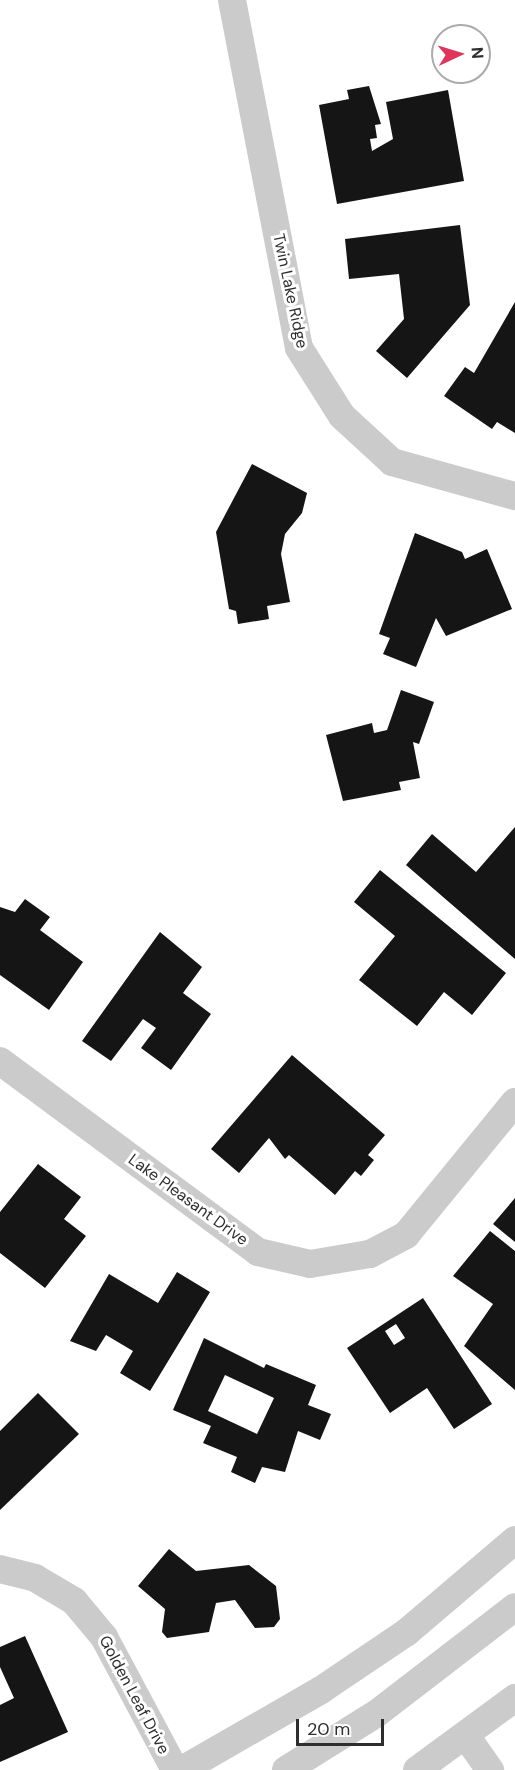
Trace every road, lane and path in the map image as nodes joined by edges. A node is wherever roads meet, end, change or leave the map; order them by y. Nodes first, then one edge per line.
1 (232, 0) edge
2 (515, 496) edge
3 (0, 1061) edge
4 (515, 1102) edge
5 (515, 1540) edge
6 (0, 1569) edge
7 (515, 1607) edge
8 (515, 1698) edge
9 (466, 1736) junction
10 (175, 1770) edge
11 (182, 1770) edge
12 (286, 1770) edge
13 (417, 1770) edge
14 (490, 1770) edge

1 - 2 street, Twin Lake Ridge
3 - 4 street, Lake Pleasant Drive
5 - 11 street
6 - 10 street, Golden Leaf Drive
7 - 12 street
8 - 9 street
9 - 13 street
9 - 14 street

